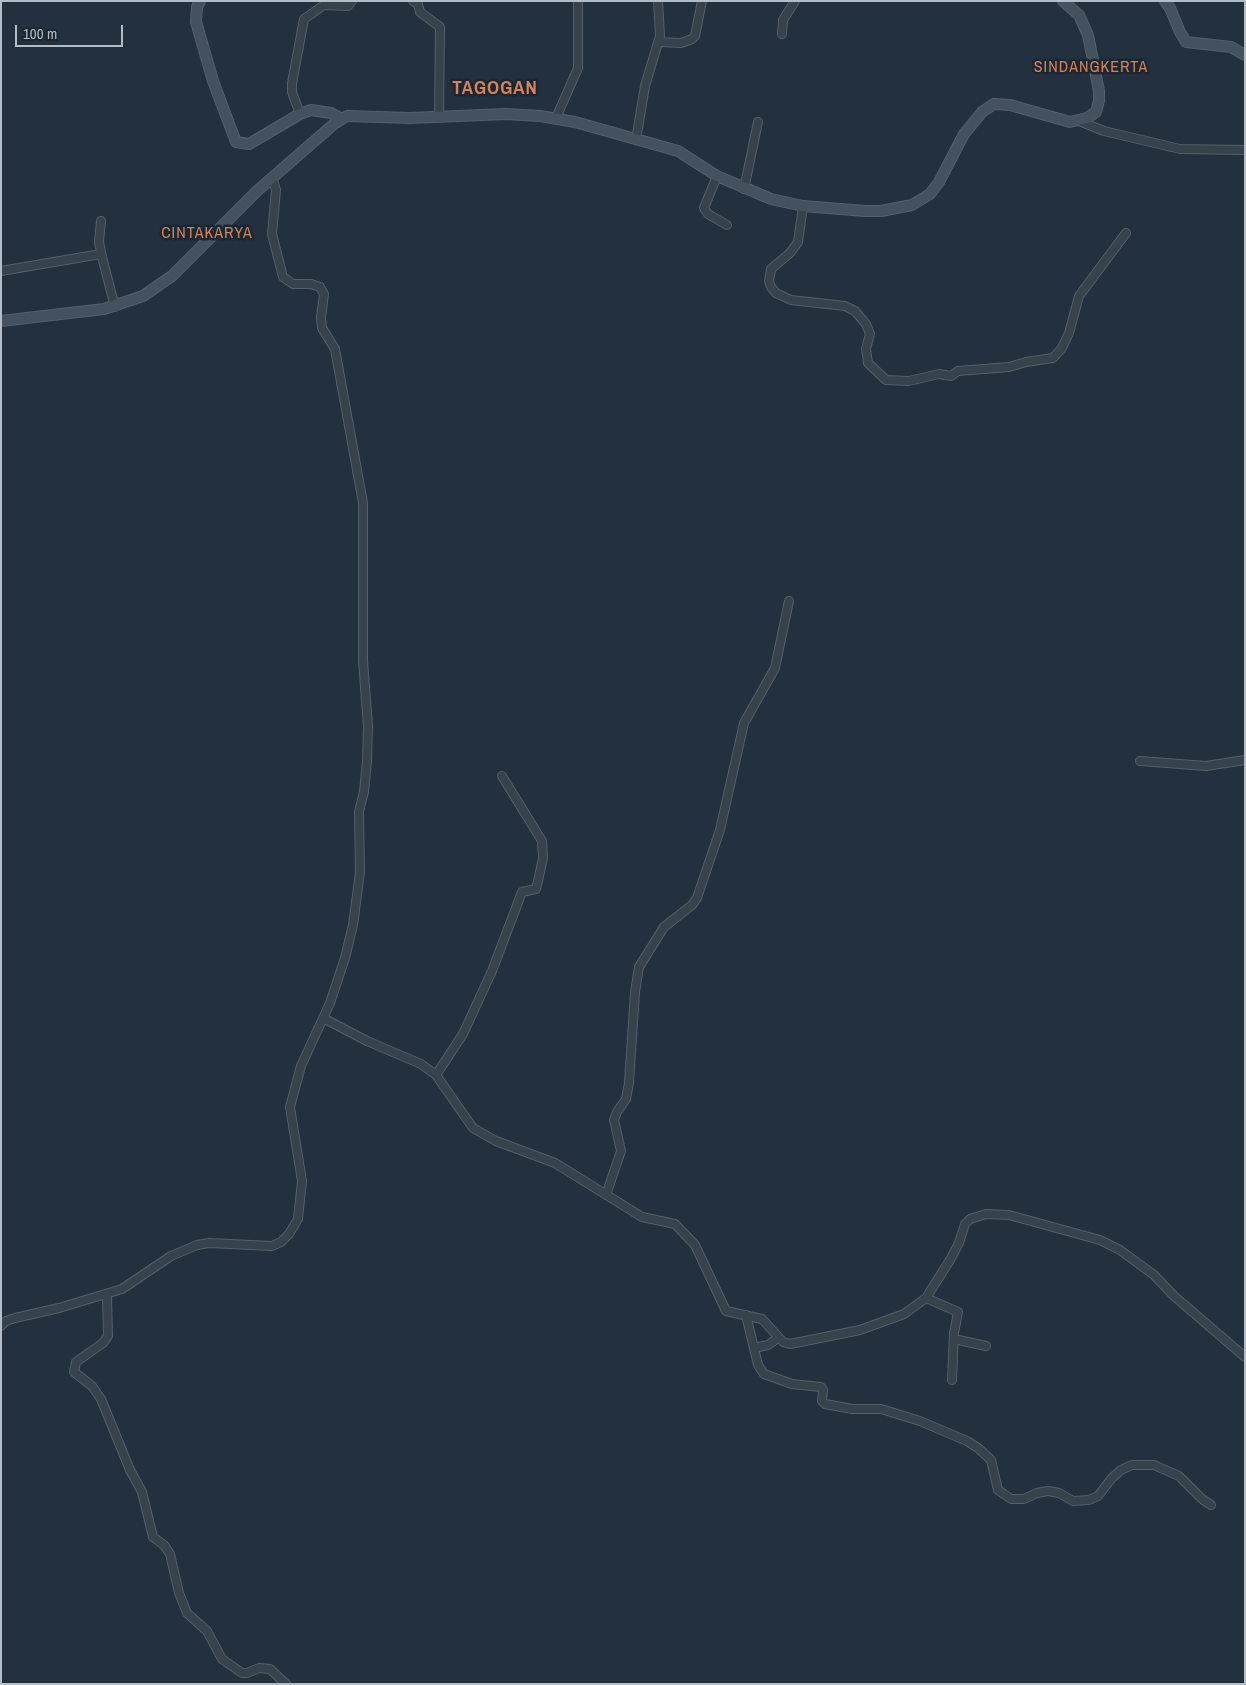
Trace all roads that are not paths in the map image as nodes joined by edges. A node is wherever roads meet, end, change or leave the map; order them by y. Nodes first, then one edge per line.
1 (200, 1) edge
2 (352, 1) edge
3 (414, 1) edge
4 (578, 1) edge
5 (658, 1) edge
6 (702, 1) edge
7 (795, 1) edge
8 (1063, 1) edge
9 (1165, 1) edge
10 (782, 34) dead end
11 (659, 42) junction
12 (1245, 55) edge
13 (300, 114) junction
14 (340, 118) junction
15 (439, 118) junction
16 (556, 118) junction
17 (1079, 121) junction
18 (758, 122) dead end
19 (636, 140) junction
20 (1245, 150) edge
21 (717, 176) junction
22 (272, 177) junction
23 (744, 189) junction
24 (803, 206) junction
25 (100, 221) dead end
26 (727, 225) dead end
27 (1126, 233) dead end
28 (101, 254) junction
29 (1, 271) edge
30 (115, 307) junction
31 (1, 321) edge
32 (790, 601) dead end
33 (1140, 760) dead end
34 (1245, 760) edge
35 (502, 776) dead end
36 (323, 1018) junction
37 (436, 1075) junction
38 (606, 1195) junction
39 (107, 1295) junction
40 (926, 1298) junction
41 (746, 1315) junction
42 (1, 1326) edge
43 (778, 1338) junction
44 (954, 1339) junction
45 (986, 1346) dead end
46 (754, 1348) junction
47 (1245, 1357) edge
48 (952, 1380) dead end
49 (1211, 1505) dead end
50 (286, 1684) edge

1 - 13 main road
2 - 13 street
3 - 15 street
4 - 16 street
5 - 11 street
6 - 11 street
7 - 10 street
8 - 17 main road
9 - 12 main road
11 - 19 street
13 - 14 main road
14 - 15 main road
14 - 22 main road
15 - 16 main road
16 - 19 main road
17 - 20 street
17 - 24 main road
18 - 23 street
19 - 21 main road
21 - 23 main road
21 - 26 street
22 - 30 main road
22 - 36 street
23 - 24 main road
24 - 27 street
25 - 28 street
28 - 29 street
28 - 30 street
30 - 31 main road
32 - 38 street
33 - 34 street
35 - 37 street
36 - 37 street
36 - 39 street
37 - 38 street
38 - 41 street
39 - 42 street
39 - 50 street
40 - 43 street
40 - 44 street
40 - 47 street
41 - 43 street
41 - 46 street
43 - 46 street
44 - 45 street
44 - 48 street
46 - 49 street

